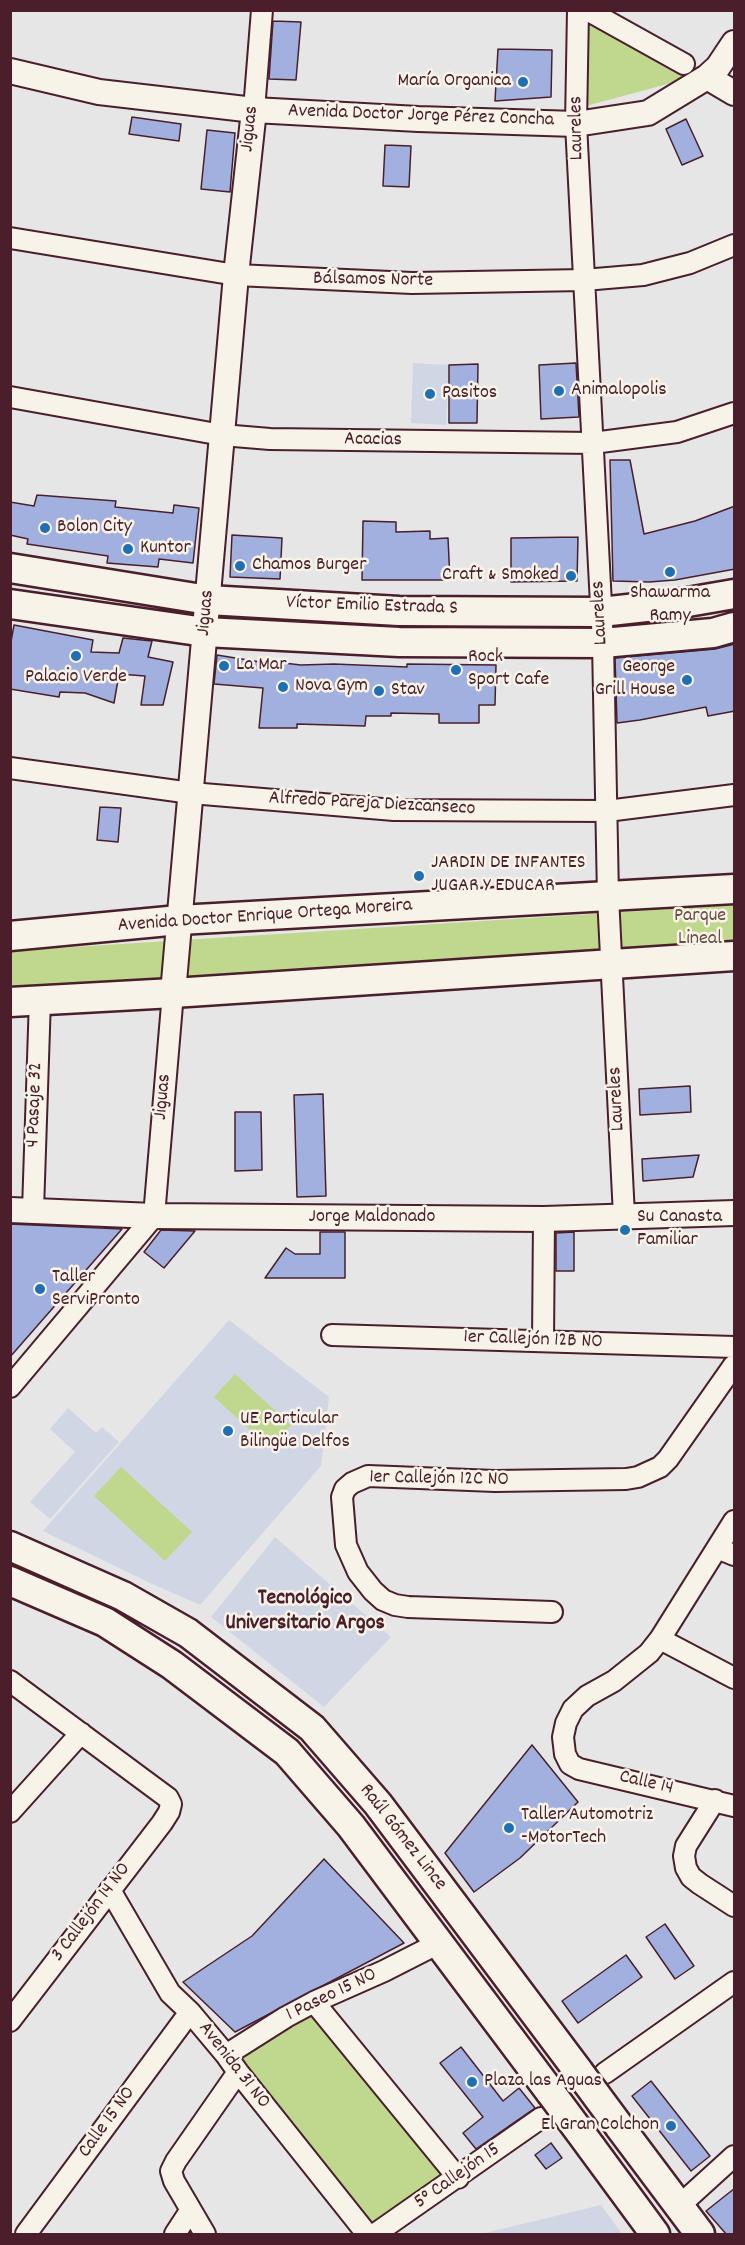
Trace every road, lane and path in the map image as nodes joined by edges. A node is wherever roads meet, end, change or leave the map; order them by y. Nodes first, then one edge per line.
1 (262, 10) edge
2 (578, 10) edge
3 (587, 10) edge
4 (735, 43) edge
5 (684, 64) dead end
6 (10, 71) edge
7 (707, 77) junction
8 (735, 93) edge
9 (254, 110) junction
10 (576, 124) junction
11 (10, 238) edge
12 (735, 245) edge
13 (236, 275) junction
14 (584, 280) junction
15 (10, 397) edge
16 (735, 412) edge
17 (222, 435) junction
18 (593, 443) junction
19 (12, 578) edge
20 (735, 594) edge
21 (208, 600) junction
22 (10, 604) edge
23 (399, 611) junction
24 (601, 612) junction
25 (735, 627) edge
26 (205, 632) junction
27 (399, 642) junction
28 (603, 643) junction
29 (10, 768) edge
30 (191, 793) junction
31 (735, 795) edge
32 (607, 811) junction
33 (735, 889) edge
34 (608, 896) junction
35 (179, 920) junction
36 (10, 936) edge
37 (735, 956) edge
38 (611, 965) junction
39 (173, 993) junction
40 (40, 999) junction
41 (10, 1002) edge
42 (22, 1210) edge
43 (735, 1214) edge
44 (154, 1216) junction
45 (624, 1216) junction
46 (544, 1219) junction
47 (332, 1335) dead end
48 (543, 1341) junction
49 (735, 1347) edge
50 (735, 1365) edge
51 (10, 1387) edge
52 (735, 1521) edge
53 (10, 1546) edge
54 (726, 1552) edge
55 (10, 1581) edge
56 (552, 1612) dead end
57 (660, 1639) junction
58 (735, 1678) edge
59 (10, 1681) edge
60 (81, 1733) junction
61 (714, 1800) junction
62 (735, 1806) edge
63 (10, 1812) edge
64 (110, 1890) junction
65 (735, 1906) edge
66 (439, 1942) junction
67 (735, 1982) edge
68 (314, 2002) junction
69 (190, 2012) junction
70 (10, 2021) edge
71 (226, 2055) junction
72 (238, 2072) junction
73 (592, 2072) junction
74 (546, 2105) junction
75 (735, 2156) edge
76 (458, 2178) junction
77 (679, 2206) junction
78 (190, 2211) junction
79 (26, 2235) edge
80 (174, 2235) edge
81 (205, 2235) edge
82 (367, 2235) edge
83 (375, 2235) edge
84 (655, 2235) edge
85 (700, 2235) edge

1 - 9 street, Jiguas
2 - 10 street, Laureles
3 - 5 street
4 - 7 street, Avenida Doctor Jorge Pérez Concha
6 - 9 street, Avenida Doctor Jorge Pérez Concha
7 - 8 street
7 - 10 street, Avenida Doctor Jorge Pérez Concha
9 - 10 street, Avenida Doctor Jorge Pérez Concha
9 - 13 street, Jiguas
10 - 14 street, Laureles
11 - 13 street, Bálsamos Norte
12 - 14 street, Bálsamos Norte
13 - 14 street, Bálsamos Norte
13 - 17 street, Jiguas
14 - 18 street, Laureles
15 - 17 street, Acacias
16 - 18 street, Acacias
17 - 18 street, Acacias
17 - 21 street, Jiguas
18 - 24 street, Laureles
19 - 21 main road, Víctor Emilio Estrada S
20 - 24 main road, Víctor Emilio Estrada S
21 - 23 main road, Víctor Emilio Estrada S
21 - 26 street, Jiguas
22 - 26 main road, Víctor Emilio Estrada S
23 - 24 main road, Víctor Emilio Estrada S
23 - 27 main road
24 - 28 street, Laureles
25 - 28 main road, Víctor Emilio Estrada S
26 - 27 main road, Víctor Emilio Estrada S
26 - 30 street, Jiguas
27 - 28 main road, Víctor Emilio Estrada S
28 - 32 street, Laureles
29 - 30 street, Alfredo Pareja Diezcanseco
30 - 32 street, Alfredo Pareja Diezcanseco
30 - 35 street, Jiguas
31 - 32 street, Alfredo Pareja Diezcanseco
32 - 34 street, Laureles
33 - 34 main road, Avenida Doctor Enrique Ortega Moreira
34 - 35 main road, Avenida Doctor Enrique Ortega Moreira
34 - 38 street, Laureles
35 - 36 main road, Avenida Doctor Enrique Ortega Moreira
35 - 39 street, Jiguas
37 - 38 main road
38 - 39 main road
38 - 45 street, Laureles
39 - 40 main road
39 - 44 street, Jiguas
40 - 41 main road
40 - 42 street, 4 Pasaje 32
42 - 44 street, Jorge Maldonado
43 - 45 street, Jorge Maldonado
44 - 46 street, Jorge Maldonado
44 - 51 street
45 - 46 street, Jorge Maldonado
46 - 48 street
47 - 48 street, 1er Callejón 12B NO
48 - 49 street, 1er Callejón 12B NO
50 - 56 street, 1er Callejón 12C NO
52 - 54 street
53 - 73 main road, Raúl Gómez Lince
54 - 57 street
55 - 66 main road, Raúl Gómez Lince
57 - 58 street
57 - 61 street, Calle 14
59 - 60 street
60 - 63 street
60 - 64 street, 3 Callejón 14 NO
61 - 62 street, Calle 14
61 - 65 street
64 - 69 street, Avenida 31 NO
64 - 70 street, 3 Callejón 14 NO
66 - 68 street, 1 Paseo 15 NO
66 - 74 main road, Raúl Gómez Lince
67 - 73 street
68 - 71 street, 1 Paseo 15 NO
68 - 76 street
69 - 71 street, Avenida 31 NO
69 - 79 street, Calle 15 NO
71 - 72 street, Avenida 31 NO
72 - 78 street
72 - 82 street, Avenida 31 NO
73 - 77 main road, Raúl Gómez Lince, bridge
74 - 76 street, 5° Callejón 15
74 - 84 main road, Raúl Gómez Lince, bridge
75 - 77 street
76 - 83 street, 5° Callejón 15
77 - 85 main road, Raúl Gómez Lince
78 - 80 street
78 - 81 street

